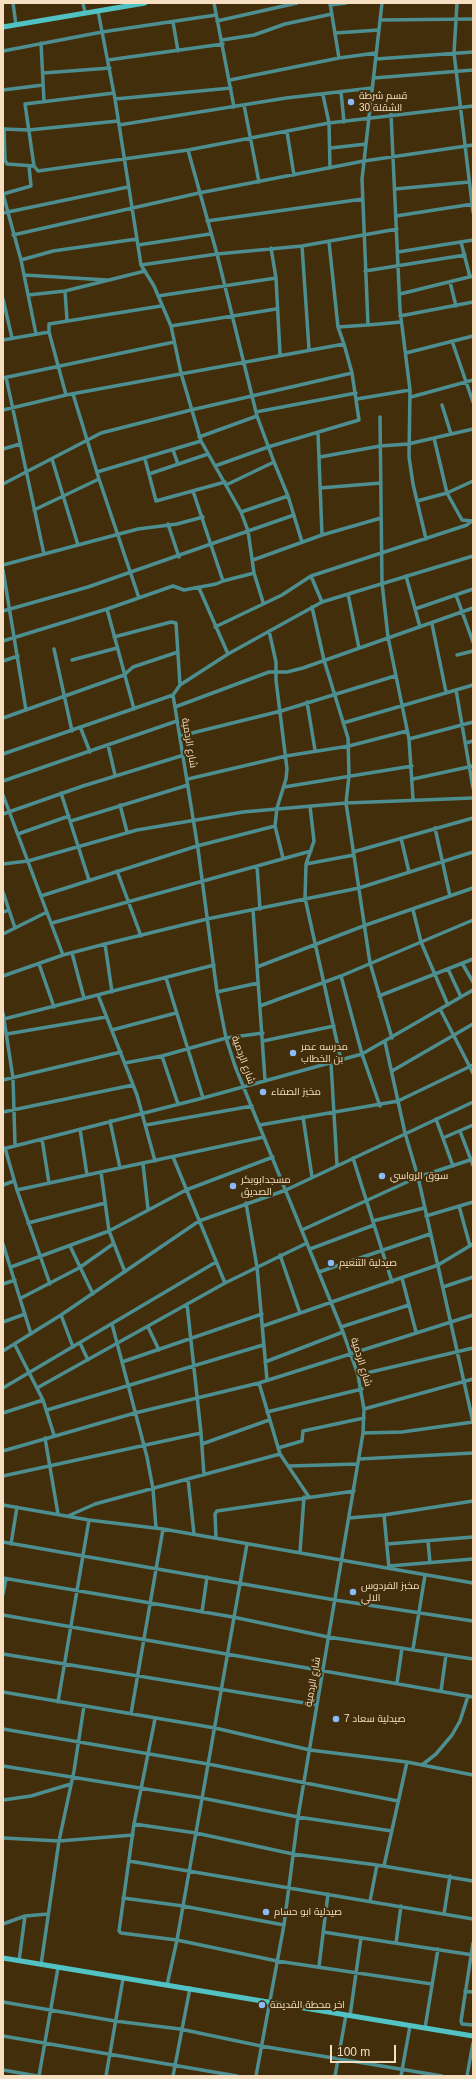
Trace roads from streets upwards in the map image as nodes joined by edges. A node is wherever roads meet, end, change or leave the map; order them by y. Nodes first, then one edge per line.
1 (13, 3) edge
2 (83, 3) edge
3 (145, 3) edge
4 (214, 3) edge
5 (297, 3) edge
6 (346, 3) edge
7 (382, 3) edge
8 (458, 3) edge
9 (330, 4) edge
10 (98, 11) junction
11 (85, 13) junction
12 (332, 14) junction
13 (216, 15) junction
14 (456, 19) junction
15 (473, 19) edge
16 (380, 20) junction
17 (217, 21) junction
18 (173, 22) junction
19 (16, 25) junction
20 (3, 27) edge
21 (379, 30) junction
22 (102, 32) junction
23 (335, 32) junction
24 (223, 42) junction
25 (41, 43) junction
26 (3, 51) edge
27 (178, 51) junction
28 (473, 52) edge
29 (454, 53) junction
30 (376, 54) junction
31 (339, 58) junction
32 (376, 59) junction
33 (108, 60) junction
34 (110, 68) junction
35 (473, 70) edge
36 (456, 72) junction
37 (43, 73) junction
38 (374, 78) junction
39 (230, 80) junction
40 (43, 85) junction
41 (231, 88) junction
42 (372, 88) junction
43 (3, 90) edge
44 (340, 92) junction
45 (114, 93) junction
46 (323, 95) junction
47 (115, 99) junction
48 (44, 101) junction
49 (244, 105) junction
50 (473, 106) edge
51 (234, 107) junction
52 (460, 107) junction
53 (391, 114) junction
54 (368, 117) junction
55 (118, 121) junction
56 (344, 122) junction
57 (329, 123) junction
58 (119, 126) junction
59 (4, 130) edge
60 (29, 130) junction
61 (287, 132) junction
62 (251, 138) junction
63 (366, 144) junction
64 (473, 145) edge
65 (465, 146) junction
66 (331, 148) junction
67 (188, 150) junction
68 (3, 153) edge
69 (392, 157) junction
70 (124, 158) junction
71 (364, 161) junction
72 (29, 166) junction
73 (34, 166) junction
74 (330, 168) junction
75 (294, 175) junction
76 (471, 175) edge
77 (259, 182) junction
78 (470, 182) junction
79 (128, 187) junction
80 (396, 189) junction
81 (199, 193) junction
82 (3, 194) edge
83 (363, 199) junction
84 (4, 202) edge
85 (472, 204) edge
86 (132, 209) junction
87 (8, 212) junction
88 (473, 212) edge
89 (3, 213) edge
90 (396, 216) junction
91 (208, 222) junction
92 (397, 229) junction
93 (210, 234) junction
94 (13, 235) junction
95 (363, 235) junction
96 (137, 239) junction
97 (473, 240) edge
98 (329, 242) junction
99 (461, 242) junction
100 (138, 245) junction
101 (302, 246) junction
102 (272, 248) junction
103 (398, 252) junction
104 (217, 254) junction
105 (465, 255) junction
106 (21, 260) junction
107 (141, 264) junction
108 (398, 267) junction
109 (145, 271) junction
110 (365, 271) junction
111 (24, 275) junction
112 (471, 276) edge
113 (276, 278) junction
114 (110, 280) junction
115 (450, 282) junction
116 (225, 285) junction
117 (65, 291) junction
118 (400, 294) junction
119 (28, 295) junction
120 (158, 296) junction
121 (3, 299) edge
122 (473, 302) edge
123 (161, 306) junction
124 (456, 306) junction
125 (276, 309) junction
126 (232, 315) junction
127 (400, 316) junction
128 (67, 320) junction
129 (401, 322) junction
130 (368, 325) junction
131 (171, 326) junction
132 (338, 327) junction
133 (49, 332) junction
134 (36, 334) junction
135 (473, 336) edge
136 (12, 338) junction
137 (3, 340) edge
138 (174, 342) junction
139 (452, 342) junction
140 (344, 344) junction
141 (309, 349) junction
142 (406, 353) junction
143 (280, 354) junction
144 (242, 362) junction
145 (57, 365) junction
146 (181, 373) junction
147 (352, 373) junction
148 (5, 378) edge
149 (473, 380) edge
150 (466, 382) junction
151 (410, 390) junction
152 (356, 393) junction
153 (73, 394) junction
154 (66, 395) junction
155 (252, 396) junction
156 (411, 397) junction
157 (357, 399) junction
158 (473, 402) edge
159 (442, 405) dead end
160 (13, 408) junction
161 (3, 410) edge
162 (191, 410) junction
163 (257, 414) junction
164 (380, 417) dead end
165 (473, 429) edge
166 (318, 433) junction
167 (451, 434) junction
168 (434, 438) junction
169 (200, 439) junction
170 (86, 440) junction
171 (20, 444) junction
172 (408, 444) junction
173 (380, 446) junction
174 (268, 447) junction
175 (3, 449) edge
176 (173, 450) junction
177 (208, 454) junction
178 (320, 457) junction
179 (52, 459) junction
180 (145, 459) junction
181 (274, 462) junction
182 (178, 464) junction
183 (215, 466) junction
184 (26, 472) junction
185 (97, 472) junction
186 (149, 474) junction
187 (99, 480) junction
188 (473, 481) edge
189 (381, 483) junction
190 (3, 484) edge
191 (226, 484) junction
192 (320, 488) junction
193 (193, 491) junction
194 (447, 493) junction
195 (64, 496) junction
196 (288, 496) junction
197 (417, 501) junction
198 (34, 510) junction
199 (242, 512) junction
200 (294, 515) junction
201 (203, 516) junction
202 (381, 518) junction
203 (473, 521) edge
204 (168, 524) junction
205 (248, 531) junction
206 (117, 535) junction
207 (322, 535) junction
208 (426, 539) junction
209 (302, 542) junction
210 (78, 545) junction
211 (212, 545) junction
212 (382, 553) junction
213 (44, 554) junction
214 (179, 556) junction
215 (473, 556) edge
216 (253, 560) junction
217 (3, 565) edge
218 (3, 570) edge
219 (130, 573) junction
220 (254, 573) junction
221 (311, 576) junction
222 (406, 576) junction
223 (223, 581) junction
224 (382, 583) junction
225 (199, 588) junction
226 (473, 589) edge
227 (348, 594) junction
228 (456, 595) junction
229 (140, 598) junction
230 (263, 602) junction
231 (322, 602) junction
232 (312, 606) junction
233 (473, 608) edge
234 (11, 609) junction
235 (107, 609) junction
236 (415, 609) junction
237 (3, 611) edge
238 (463, 612) junction
239 (432, 624) junction
240 (215, 627) junction
241 (420, 628) junction
242 (269, 631) junction
243 (16, 637) junction
244 (114, 637) junction
245 (388, 637) junction
246 (3, 640) edge
247 (473, 642) edge
248 (117, 648) junction
249 (359, 648) junction
250 (54, 649) dead end
251 (473, 651) edge
252 (178, 652) junction
253 (228, 654) junction
254 (457, 655) dead end
255 (18, 656) junction
256 (72, 660) dead end
257 (324, 660) junction
258 (3, 661) edge
259 (276, 672) junction
260 (124, 675) junction
261 (395, 676) junction
262 (180, 685) junction
263 (473, 685) edge
264 (456, 690) junction
265 (446, 692) junction
266 (334, 694) junction
267 (173, 695) junction
268 (64, 696) junction
269 (306, 702) junction
270 (403, 704) junction
271 (175, 708) junction
272 (134, 709) junction
273 (26, 710) junction
274 (281, 711) junction
275 (3, 718) edge
276 (177, 721) junction
277 (473, 722) edge
278 (343, 723) junction
279 (463, 724) junction
280 (81, 728) junction
281 (72, 731) junction
282 (407, 731) junction
283 (180, 736) junction
284 (409, 739) junction
285 (473, 742) edge
286 (466, 743) junction
287 (108, 745) junction
288 (349, 746) junction
289 (315, 750) junction
290 (90, 752) junction
291 (3, 754) edge
292 (184, 755) junction
293 (286, 756) junction
294 (412, 766) junction
295 (471, 766) edge
296 (115, 776) junction
297 (349, 776) junction
298 (188, 779) junction
299 (413, 780) junction
300 (3, 782) edge
301 (188, 784) junction
302 (284, 787) junction
303 (473, 788) edge
304 (61, 793) junction
305 (3, 795) edge
306 (473, 798) edge
307 (413, 799) junction
308 (346, 803) junction
309 (120, 806) junction
310 (310, 806) junction
311 (277, 808) junction
312 (9, 812) junction
313 (3, 814) edge
314 (69, 816) junction
315 (473, 818) edge
316 (193, 820) junction
317 (70, 821) junction
318 (275, 826) junction
319 (435, 828) junction
320 (127, 832) junction
321 (18, 834) junction
322 (401, 838) junction
323 (198, 846) junction
324 (78, 847) junction
325 (311, 851) junction
326 (473, 852) edge
327 (353, 853) junction
328 (283, 858) junction
329 (28, 861) junction
330 (442, 863) junction
331 (3, 864) edge
332 (306, 864) junction
333 (257, 866) junction
334 (117, 871) junction
335 (409, 872) junction
336 (89, 880) junction
337 (202, 881) junction
338 (359, 888) junction
339 (473, 888) edge
340 (3, 892) edge
341 (41, 896) junction
342 (450, 896) junction
343 (305, 898) junction
344 (129, 902) junction
345 (260, 909) junction
346 (9, 910) junction
347 (253, 910) junction
348 (413, 910) junction
349 (3, 912) edge
350 (47, 912) junction
351 (207, 919) junction
352 (473, 920) edge
353 (52, 923) junction
354 (366, 925) junction
355 (16, 928) junction
356 (3, 934) edge
357 (142, 936) junction
358 (421, 942) junction
359 (104, 944) junction
360 (315, 946) junction
361 (72, 953) junction
362 (63, 955) junction
363 (473, 959) edge
364 (370, 963) junction
365 (462, 963) junction
366 (39, 964) junction
367 (214, 966) junction
368 (257, 967) junction
369 (448, 968) junction
370 (435, 974) junction
371 (3, 976) edge
372 (341, 976) junction
373 (166, 978) junction
374 (324, 982) junction
375 (473, 982) edge
376 (258, 983) junction
377 (473, 990) edge
378 (112, 992) junction
379 (217, 992) junction
380 (98, 995) junction
381 (379, 996) junction
382 (461, 997) junction
383 (84, 998) junction
384 (448, 1005) junction
385 (260, 1006) junction
386 (54, 1007) junction
387 (440, 1009) junction
388 (3, 1013) edge
389 (176, 1013) junction
390 (106, 1017) junction
391 (4, 1019) junction
392 (473, 1024) edge
393 (334, 1026) junction
394 (4, 1030) edge
395 (112, 1030) junction
396 (263, 1033) junction
397 (7, 1034) junction
398 (454, 1035) junction
399 (226, 1038) junction
400 (392, 1038) junction
401 (263, 1042) junction
402 (385, 1042) junction
403 (187, 1049) junction
404 (121, 1052) junction
405 (362, 1054) junction
406 (162, 1056) junction
407 (341, 1060) junction
408 (125, 1063) junction
409 (331, 1063) junction
410 (472, 1066) edge
411 (392, 1071) junction
412 (473, 1073) edge
413 (13, 1078) junction
414 (3, 1080) edge
415 (265, 1080) junction
416 (133, 1085) junction
417 (244, 1086) junction
418 (203, 1098) junction
419 (398, 1101) junction
420 (473, 1102) edge
421 (178, 1104) junction
422 (252, 1106) junction
423 (380, 1106) junction
424 (14, 1110) junction
425 (3, 1112) edge
426 (142, 1112) junction
427 (335, 1112) junction
428 (303, 1118) junction
429 (436, 1119) junction
430 (110, 1121) junction
431 (146, 1125) junction
432 (473, 1125) edge
433 (260, 1126) junction
434 (80, 1129) junction
435 (460, 1131) junction
436 (405, 1133) junction
437 (264, 1137) junction
438 (443, 1138) junction
439 (42, 1139) junction
440 (15, 1145) junction
441 (4, 1149) edge
442 (172, 1157) junction
443 (273, 1157) junction
444 (353, 1158) junction
445 (470, 1160) junction
446 (155, 1161) junction
447 (143, 1164) junction
448 (337, 1164) junction
449 (473, 1165) edge
450 (453, 1166) junction
451 (120, 1168) junction
452 (101, 1172) junction
453 (87, 1175) junction
454 (418, 1177) junction
455 (312, 1178) junction
456 (14, 1181) junction
457 (49, 1183) junction
458 (3, 1185) edge
459 (17, 1190) junction
460 (186, 1190) junction
461 (286, 1190) junction
462 (366, 1201) junction
463 (473, 1202) edge
464 (105, 1203) junction
465 (246, 1203) junction
466 (459, 1206) junction
467 (424, 1208) junction
468 (148, 1209) junction
469 (426, 1216) junction
470 (199, 1221) junction
471 (28, 1223) junction
472 (373, 1223) junction
473 (302, 1230) junction
474 (109, 1232) junction
475 (430, 1234) junction
476 (307, 1243) junction
477 (3, 1244) edge
478 (113, 1244) junction
479 (471, 1245) edge
480 (70, 1246) junction
481 (310, 1249) junction
482 (382, 1251) junction
483 (280, 1255) junction
484 (40, 1257) junction
485 (216, 1262) junction
486 (438, 1264) junction
487 (11, 1267) junction
488 (257, 1267) junction
489 (80, 1268) junction
490 (124, 1272) junction
491 (319, 1272) junction
492 (473, 1277) edge
493 (402, 1278) junction
494 (15, 1280) junction
495 (392, 1282) junction
496 (225, 1283) junction
497 (3, 1284) edge
498 (50, 1284) junction
499 (443, 1287) junction
500 (93, 1294) junction
501 (21, 1298) junction
502 (331, 1303) junction
503 (187, 1304) junction
504 (409, 1305) junction
505 (300, 1313) junction
506 (25, 1314) junction
507 (262, 1314) junction
508 (61, 1315) junction
509 (473, 1315) edge
510 (451, 1321) junction
511 (3, 1322) edge
512 (112, 1324) junction
513 (263, 1326) junction
514 (148, 1327) junction
515 (341, 1327) junction
516 (343, 1332) junction
517 (416, 1332) junction
518 (31, 1334) junction
519 (190, 1339) junction
520 (80, 1343) junction
521 (117, 1344) junction
522 (15, 1345) junction
523 (263, 1345) junction
524 (73, 1347) junction
525 (473, 1348) edge
526 (160, 1350) junction
527 (3, 1351) edge
528 (458, 1352) junction
529 (351, 1354) junction
530 (88, 1360) junction
531 (122, 1362) junction
532 (265, 1362) junction
533 (194, 1366) junction
534 (30, 1373) junction
535 (358, 1375) junction
536 (473, 1379) edge
537 (267, 1380) junction
538 (464, 1381) junction
539 (259, 1383) junction
540 (128, 1386) junction
541 (3, 1388) edge
542 (37, 1388) junction
543 (362, 1390) junction
544 (197, 1397) junction
545 (43, 1400) junction
546 (364, 1409) junction
547 (47, 1410) junction
548 (267, 1412) junction
549 (3, 1413) edge
550 (135, 1413) junction
551 (364, 1418) junction
552 (269, 1420) junction
553 (473, 1422) edge
554 (201, 1433) junction
555 (363, 1433) junction
556 (54, 1435) junction
557 (45, 1438) junction
558 (202, 1444) junction
559 (145, 1446) junction
560 (278, 1448) junction
561 (3, 1450) edge
562 (473, 1453) edge
563 (280, 1454) junction
564 (359, 1459) junction
565 (358, 1464) junction
566 (50, 1466) junction
567 (289, 1466) junction
568 (204, 1475) junction
569 (3, 1476) edge
570 (188, 1479) junction
571 (153, 1490) junction
572 (354, 1491) junction
573 (306, 1497) junction
574 (473, 1501) edge
575 (3, 1505) edge
576 (17, 1508) junction
577 (58, 1514) junction
578 (384, 1515) junction
579 (68, 1516) junction
580 (349, 1518) junction
581 (89, 1520) junction
582 (156, 1528) junction
583 (163, 1529) junction
584 (194, 1534) junction
585 (473, 1537) edge
586 (216, 1538) junction
587 (428, 1541) junction
588 (3, 1542) edge
589 (11, 1544) junction
590 (247, 1544) junction
591 (387, 1544) junction
592 (300, 1552) junction
593 (83, 1556) junction
594 (473, 1559) edge
595 (341, 1561) junction
596 (430, 1563) junction
597 (156, 1568) junction
598 (389, 1568) junction
599 (425, 1575) junction
600 (207, 1576) junction
601 (4, 1578) edge
602 (239, 1582) junction
603 (473, 1582) edge
604 (77, 1591) junction
605 (3, 1594) edge
606 (335, 1600) junction
607 (150, 1603) junction
608 (202, 1612) junction
609 (419, 1612) junction
610 (3, 1615) edge
611 (233, 1617) junction
612 (473, 1621) edge
613 (71, 1627) junction
614 (328, 1637) junction
615 (143, 1639) junction
616 (402, 1648) junction
617 (413, 1649) junction
618 (228, 1653) junction
619 (3, 1654) edge
620 (446, 1655) junction
621 (473, 1659) edge
622 (65, 1664) junction
623 (323, 1672) junction
624 (137, 1675) junction
625 (397, 1683) junction
626 (222, 1690) junction
627 (441, 1691) junction
628 (3, 1692) edge
629 (471, 1696) edge
630 (58, 1702) junction
631 (317, 1705) junction
632 (84, 1706) junction
633 (131, 1714) junction
634 (155, 1719) junction
635 (215, 1728) junction
636 (3, 1729) edge
637 (78, 1743) junction
638 (310, 1750) junction
639 (149, 1753) junction
640 (407, 1762) junction
641 (208, 1764) junction
642 (422, 1765) junction
643 (3, 1766) edge
644 (473, 1775) edge
645 (72, 1778) junction
646 (71, 1784) junction
647 (304, 1784) junction
648 (140, 1790) junction
649 (202, 1798) junction
650 (3, 1800) edge
651 (398, 1801) junction
652 (298, 1818) junction
653 (134, 1824) junction
654 (392, 1831) junction
655 (196, 1833) junction
656 (132, 1835) junction
657 (3, 1838) edge
658 (59, 1841) junction
659 (293, 1854) junction
660 (129, 1861) junction
661 (377, 1865) junction
662 (384, 1866) junction
663 (189, 1871) junction
664 (450, 1876) junction
665 (473, 1881) edge
666 (288, 1889) junction
667 (328, 1894) junction
668 (123, 1898) junction
669 (370, 1901) junction
670 (183, 1906) junction
671 (401, 1906) junction
672 (48, 1914) junction
673 (444, 1914) junction
674 (25, 1916) junction
675 (473, 1919) edge
676 (3, 1924) edge
677 (284, 1925) junction
678 (323, 1932) junction
679 (361, 1938) junction
680 (177, 1940) junction
681 (396, 1943) junction
682 (473, 1943) edge
683 (438, 1949) junction
684 (472, 1955) edge
685 (3, 1958) edge
686 (19, 1961) junction
687 (277, 1961) junction
688 (41, 1965) junction
689 (319, 1966) junction
690 (58, 1968) junction
691 (357, 1972) junction
692 (123, 1979) junction
693 (432, 1984) junction
694 (167, 1985) junction
695 (190, 1988) junction
696 (465, 1991) junction
697 (473, 1992) edge
698 (3, 2002) edge
699 (269, 2002) junction
700 (50, 2009) junction
701 (348, 2016) junction
702 (115, 2021) junction
703 (473, 2025) edge
704 (410, 2026) junction
705 (425, 2028) junction
706 (180, 2029) junction
707 (3, 2036) edge
708 (473, 2036) edge
709 (473, 2043) edge
710 (44, 2044) junction
711 (261, 2046) junction
712 (109, 2056) junction
713 (338, 2058) junction
714 (175, 2064) junction
715 (402, 2069) junction
716 (3, 2070) edge
717 (38, 2076) edge
718 (106, 2076) edge
719 (173, 2076) edge
720 (237, 2076) edge
721 (256, 2076) edge
722 (335, 2076) edge
723 (401, 2076) edge
724 (442, 2076) edge
725 (467, 2076) edge

1 - 19 street
2 - 11 street
3 - 10 street
4 - 13 street
5 - 17 street
6 - 9 street
7 - 16 street
8 - 14 street
9 - 12 street
10 - 11 street
10 - 22 street
11 - 19 street
12 - 23 street
12 - 24 street
13 - 17 street
13 - 18 street
14 - 15 street
14 - 16 street
14 - 29 street
16 - 21 street
17 - 24 street
18 - 22 street
18 - 27 street
19 - 20 street
21 - 23 street
21 - 30 street
22 - 25 street
22 - 33 street
23 - 31 street
24 - 27 street
24 - 39 street
25 - 26 street
25 - 37 street
27 - 33 street
28 - 29 street
29 - 32 street
29 - 36 street
30 - 31 street
30 - 32 street
31 - 39 street
32 - 38 street
33 - 34 street
34 - 37 street
34 - 45 street
35 - 36 street
36 - 38 street
36 - 52 street
37 - 40 street
38 - 42 street
39 - 41 street
40 - 43 street
40 - 48 street
41 - 47 street
41 - 51 street
42 - 44 street
42 - 54 street
44 - 46 street
44 - 56 street
45 - 47 street
45 - 48 street
46 - 49 street
46 - 57 street
47 - 55 street
48 - 60 street
49 - 51 street
49 - 62 street
50 - 52 street
51 - 58 street
52 - 53 street
52 - 65 street
53 - 54 street
53 - 69 street
54 - 56 street
54 - 63 street
55 - 58 street
55 - 60 street
56 - 57 street
57 - 61 street
57 - 66 street
58 - 70 street
59 - 60 street
59 - 68 street
60 - 73 street
61 - 62 street
61 - 75 street
62 - 67 street
62 - 77 street
63 - 66 street
63 - 71 street
64 - 65 street
65 - 69 street
65 - 76 street
66 - 74 street
67 - 70 street
67 - 81 street
68 - 72 street
69 - 71 street
69 - 80 street
70 - 73 street
70 - 79 street
71 - 74 street
71 - 83 street
72 - 73 street
72 - 82 street
74 - 75 street
75 - 77 street
76 - 78 street
77 - 81 street
78 - 80 street
78 - 85 street
79 - 86 street
79 - 87 street
80 - 90 street
81 - 86 street
81 - 91 street
82 - 84 street
83 - 91 street
83 - 95 street
84 - 87 street
85 - 88 street
85 - 90 street
86 - 94 street
86 - 96 street
87 - 89 street
87 - 94 street
90 - 92 street
91 - 93 street
92 - 95 street
92 - 103 street
93 - 100 street
93 - 104 street
94 - 106 street
95 - 98 street
95 - 110 street
96 - 100 street
96 - 106 street
97 - 99 street
98 - 101 street
98 - 132 street
99 - 103 street
99 - 105 street
100 - 107 street
101 - 102 street
101 - 141 street
102 - 104 street
102 - 113 street
103 - 108 street
104 - 107 street
104 - 116 street
105 - 108 street
105 - 112 street
106 - 111 street
107 - 109 street
108 - 110 street
108 - 118 street
109 - 114 street
109 - 120 street
110 - 130 street
111 - 114 street
111 - 119 street
112 - 115 street
113 - 116 street
113 - 125 street
114 - 117 street
115 - 118 street
115 - 124 street
116 - 120 street
116 - 126 street
117 - 119 street
117 - 128 street
118 - 127 street
119 - 134 street
120 - 123 street
121 - 136 street
122 - 124 street
123 - 128 street
123 - 131 street
124 - 127 street
125 - 126 street
125 - 143 street
126 - 131 street
126 - 144 street
127 - 129 street
128 - 133 street
129 - 130 street
129 - 142 street
130 - 132 street
131 - 138 street
132 - 140 street
133 - 134 street
133 - 145 street
134 - 136 street
135 - 139 street
136 - 137 street
138 - 145 street
138 - 146 street
139 - 142 street
139 - 150 street
140 - 141 street
140 - 147 street
141 - 143 street
142 - 151 street
143 - 144 street
144 - 146 street
144 - 155 street
145 - 148 street
145 - 154 street
146 - 153 street
146 - 162 street
147 - 152 street
147 - 155 street
148 - 160 street
149 - 150 street
150 - 156 street
150 - 158 street
151 - 156 street
151 - 157 street
152 - 157 street
152 - 163 street
153 - 154 street
153 - 170 street
154 - 160 street
155 - 162 street
155 - 163 street
156 - 172 street
157 - 166 street
159 - 167 street
160 - 161 street
160 - 171 street
162 - 169 street
162 - 170 street
163 - 169 street
163 - 174 street
164 - 173 street
165 - 167 street
166 - 174 street
166 - 178 street
167 - 168 street
168 - 172 street
168 - 194 street
169 - 176 street
169 - 177 street
170 - 179 street
170 - 185 street
171 - 175 street
171 - 184 street
172 - 173 street
172 - 197 street
173 - 178 street
173 - 189 street
174 - 181 street
174 - 183 street
176 - 180 street
176 - 182 street
177 - 182 street
177 - 183 street
178 - 192 street
179 - 184 street
179 - 195 street
180 - 185 street
180 - 186 street
181 - 191 street
181 - 196 street
182 - 186 street
183 - 191 street
184 - 190 street
184 - 198 street
185 - 187 street
186 - 193 street
187 - 195 street
187 - 206 street
188 - 194 street
189 - 192 street
189 - 202 street
191 - 193 street
191 - 199 street
192 - 207 street
193 - 201 street
194 - 197 street
194 - 203 street
195 - 198 street
195 - 210 street
196 - 199 street
196 - 200 street
197 - 208 street
198 - 213 street
199 - 205 street
200 - 205 street
200 - 209 street
201 - 204 street
201 - 211 street
202 - 207 street
202 - 212 street
203 - 208 street
204 - 206 street
204 - 214 street
205 - 211 street
205 - 216 street
206 - 210 street
206 - 219 street
207 - 209 street
208 - 212 street
209 - 216 street
210 - 213 street
211 - 214 street
211 - 223 street
212 - 221 street
212 - 224 street
213 - 217 street
214 - 219 street
215 - 222 street
216 - 220 street
218 - 234 street
219 - 229 street
219 - 234 street
220 - 223 street
220 - 230 street
221 - 230 street
221 - 231 street
222 - 224 street
222 - 236 street
223 - 225 street
224 - 227 street
224 - 245 street
225 - 229 street
225 - 240 street
226 - 228 street
227 - 231 street
227 - 249 street
228 - 236 street
228 - 238 street
229 - 235 street
230 - 240 street
231 - 232 street
232 - 242 street
232 - 257 street
233 - 238 street
234 - 237 street
234 - 243 street
235 - 243 street
235 - 244 street
236 - 241 street
238 - 239 street
238 - 247 street
239 - 241 street
239 - 265 street
240 - 253 street
241 - 245 street
242 - 253 street
242 - 259 street
243 - 246 street
243 - 255 street
244 - 248 street
244 - 252 street
245 - 249 street
245 - 261 street
248 - 256 street
248 - 260 street
249 - 257 street
250 - 268 street
251 - 254 street
252 - 260 street
252 - 262 street
253 - 262 street
255 - 258 street
255 - 273 street
257 - 259 street
257 - 266 street
259 - 271 street
259 - 274 street
260 - 268 street
260 - 272 street
261 - 266 street
261 - 270 street
262 - 267 street
263 - 264 street
264 - 265 street
264 - 279 street
265 - 270 street
266 - 269 street
266 - 278 street
267 - 271 street, شارع الردمية
267 - 272 street
268 - 273 street
268 - 281 street
269 - 274 street
269 - 289 street
270 - 278 street
270 - 282 street
271 - 276 street, شارع الردمية
272 - 280 street
273 - 275 street
274 - 283 street
274 - 293 street
276 - 283 street, شارع الردمية
276 - 287 street
277 - 279 street
278 - 288 street
279 - 284 street
279 - 286 street
280 - 281 street
280 - 290 street
281 - 291 street
282 - 284 street
282 - 288 street
283 - 292 street, شارع الردمية
284 - 294 street
285 - 286 street
286 - 295 street
287 - 290 street
287 - 296 street
288 - 289 street
288 - 297 street
289 - 293 street
290 - 300 street
292 - 296 street
292 - 298 street, شارع الردمية
293 - 298 street
293 - 302 street
294 - 297 street
294 - 299 street
295 - 299 street
295 - 303 street
296 - 304 street
297 - 302 street
297 - 308 street
298 - 301 street, شارع الردمية
299 - 307 street
301 - 309 street
301 - 316 street, شارع الردمية
302 - 311 street
304 - 312 street
304 - 314 street
305 - 312 street
306 - 307 street
307 - 308 street
308 - 310 street
308 - 327 street
309 - 317 street
309 - 320 street
310 - 311 street
310 - 325 street
311 - 316 street
311 - 318 street
312 - 313 street
312 - 321 street
314 - 317 street
314 - 321 street
315 - 319 street
316 - 320 street
316 - 323 street, شارع الردمية
317 - 324 street
318 - 323 street
318 - 328 street
319 - 322 street
319 - 330 street
320 - 324 street
321 - 329 street
322 - 327 street
322 - 335 street
323 - 334 street
323 - 337 street, شارع الردمية
324 - 329 street
324 - 336 street
325 - 328 street
325 - 332 street
326 - 330 street
327 - 332 street
327 - 338 street
328 - 333 street
329 - 331 street
329 - 341 street
330 - 335 street
330 - 342 street
332 - 343 street
333 - 337 street
333 - 345 street
334 - 336 street
334 - 344 street
335 - 338 street
336 - 341 street
337 - 344 street
337 - 351 street, شارع الردمية
338 - 343 street
338 - 354 street
339 - 342 street
340 - 346 street
341 - 350 street
342 - 348 street
343 - 345 street
343 - 360 street
344 - 353 street
344 - 357 street
345 - 347 street
346 - 349 street
346 - 355 street
347 - 351 street
347 - 368 street
348 - 354 street
348 - 358 street
350 - 353 street
350 - 355 street
351 - 357 street
351 - 367 street, شارع الردمية
352 - 358 street
353 - 362 street
354 - 360 street
354 - 364 street
355 - 356 street
357 - 359 street
358 - 364 street
358 - 370 street
359 - 361 street
359 - 378 street
360 - 368 street
360 - 374 street
361 - 362 street
361 - 383 street
362 - 366 street
363 - 365 street
364 - 372 street
364 - 381 street
365 - 369 street
365 - 375 street
366 - 371 street
366 - 386 street
367 - 373 street
367 - 379 street, شارع الردمية
368 - 376 street
369 - 370 street
369 - 382 street
370 - 381 street
370 - 384 street
372 - 374 street
372 - 405 street
373 - 378 street
373 - 389 street
374 - 385 street
374 - 393 street
376 - 379 street
376 - 385 street
377 - 382 street
378 - 380 street
379 - 399 street, شارع الردمية
380 - 383 street
380 - 390 street
381 - 400 street
382 - 384 street
383 - 386 street
384 - 387 street
385 - 396 street
386 - 391 street
387 - 398 street
387 - 400 street
388 - 391 street
389 - 395 street
389 - 403 street
390 - 395 street
390 - 397 street
391 - 394 street
392 - 398 street
393 - 401 street
393 - 407 street
394 - 397 street
395 - 404 street
396 - 399 street
396 - 401 street
397 - 413 street
398 - 410 street
398 - 411 street
399 - 403 street
399 - 417 street, شارع الردمية
400 - 402 street
401 - 415 street
402 - 405 street
402 - 411 street
403 - 406 street
403 - 418 street
404 - 408 street
404 - 413 street
405 - 407 street
405 - 423 street
406 - 408 street
406 - 421 street
407 - 409 street
408 - 416 street
409 - 415 street
409 - 427 street
410 - 412 street
410 - 419 street
411 - 419 street
413 - 414 street
413 - 424 street
415 - 417 street
416 - 424 street
416 - 426 street
417 - 418 street
417 - 422 street, شارع الردمية
418 - 421 street
419 - 423 street
419 - 436 street
420 - 429 street
421 - 426 street
422 - 431 street
422 - 433 street, شارع الردمية
423 - 427 street
424 - 425 street
424 - 440 street
426 - 430 street
426 - 431 street
427 - 428 street
427 - 448 street
428 - 433 street
428 - 455 street
429 - 436 street
429 - 438 street
430 - 434 street
430 - 451 street
431 - 446 street
432 - 435 street
433 - 437 street, شارع الردمية
434 - 439 street
434 - 453 street
435 - 438 street
435 - 445 street
436 - 444 street
436 - 454 street
437 - 442 street
437 - 443 street, شارع الردمية
438 - 450 street
439 - 440 street
439 - 457 street
440 - 441 street
441 - 456 street
442 - 446 street
442 - 460 street
443 - 460 street
443 - 461 street, شارع الردمية
444 - 448 street
444 - 462 street
445 - 449 street
445 - 450 street
446 - 447 street
447 - 451 street
447 - 468 street
448 - 455 street
450 - 454 street
451 - 452 street
452 - 453 street
452 - 464 street
453 - 457 street
454 - 462 street
454 - 467 street
455 - 461 street
456 - 458 street
456 - 459 street
457 - 459 street
459 - 471 street
460 - 468 street
460 - 470 street
461 - 465 street
461 - 473 street, شارع الردمية
462 - 472 street
462 - 473 street
463 - 466 street
464 - 471 street
464 - 474 street
465 - 470 street
465 - 488 street
466 - 469 street
466 - 479 street
467 - 469 street
467 - 472 street
468 - 474 street
469 - 475 street
470 - 485 street
470 - 490 street
471 - 484 street
472 - 481 street
472 - 482 street
473 - 476 street, شارع الردمية
474 - 478 street
474 - 480 street
475 - 482 street
475 - 486 street
476 - 481 street, شارع الردمية
476 - 483 street
477 - 487 street
478 - 489 street
478 - 490 street
479 - 486 street
480 - 484 street
480 - 489 street
481 - 491 street, شارع الردمية
482 - 491 street
482 - 495 street
483 - 488 street
483 - 505 street
484 - 487 street
484 - 498 street
485 - 496 street
485 - 512 street
486 - 493 street
486 - 499 street
487 - 494 street
488 - 496 street
488 - 507 street
489 - 498 street
489 - 500 street
490 - 500 street
491 - 502 street, شارع الردمية
492 - 499 street
493 - 495 street
493 - 504 street
494 - 497 street
494 - 501 street
495 - 502 street
496 - 503 street
498 - 501 street
499 - 510 street
500 - 508 street
501 - 506 street
502 - 505 street
502 - 515 street, شارع الردمية
503 - 514 street
503 - 519 street
504 - 515 street
504 - 517 street
505 - 513 street
506 - 511 street
506 - 518 street
507 - 513 street
507 - 519 street
508 - 518 street
508 - 524 street
509 - 510 street
510 - 517 street
510 - 528 street
512 - 520 street
512 - 521 street
513 - 523 street
514 - 521 street
514 - 526 street
515 - 516 street, شارع الردمية
516 - 529 street, شارع الردمية
516 - 532 street
517 - 529 street
518 - 522 street
519 - 526 street
519 - 533 street
520 - 524 street
520 - 530 street
521 - 530 street
521 - 531 street
522 - 527 street
522 - 534 street
523 - 532 street
523 - 533 street
524 - 534 street
525 - 528 street
526 - 531 street
528 - 535 street
528 - 538 street
529 - 535 street, شارع الردمية
529 - 537 street
530 - 542 street
531 - 540 street
532 - 537 street
533 - 540 street
533 - 544 street
534 - 541 street
534 - 542 street
535 - 543 street, شارع الردمية
536 - 538 street
537 - 539 street
538 - 546 street
538 - 553 street
539 - 544 street
539 - 548 street
540 - 547 street
540 - 550 street
542 - 545 street
543 - 546 street, شارع الردمية
543 - 548 street
544 - 550 street
544 - 554 street
545 - 547 street
545 - 549 street
546 - 551 street, شارع الردمية
547 - 556 street
548 - 552 street
550 - 556 street
550 - 559 street
551 - 555 street, شارع الردمية
551 - 560 street
552 - 558 street
552 - 560 street
553 - 555 street
554 - 558 street
554 - 559 street
555 - 564 street, شارع الردمية
556 - 557 street
557 - 561 street
557 - 566 street
558 - 568 street
559 - 566 street
559 - 571 street
560 - 563 street
562 - 564 street
563 - 567 street
563 - 568 street
564 - 565 street, شارع الردمية
565 - 567 street
565 - 572 street, شارع الردمية
566 - 569 street
566 - 577 street
567 - 573 street
568 - 570 street
570 - 571 street
570 - 584 street
571 - 579 street
571 - 582 street
572 - 573 street
572 - 580 street, شارع الردمية
573 - 586 street
573 - 592 street
574 - 578 street
575 - 576 street
576 - 577 street
576 - 589 street
577 - 579 street
578 - 580 street
578 - 591 street
579 - 581 street
580 - 595 street, شارع الردمية
581 - 582 street
581 - 593 street
582 - 583 street
583 - 584 street
583 - 597 street
584 - 586 street
585 - 587 street
586 - 590 street
587 - 591 street
587 - 596 street
588 - 589 street
589 - 593 street
590 - 592 street
590 - 602 street
591 - 598 street
592 - 595 street
593 - 597 street
593 - 604 street
594 - 596 street
595 - 598 street
595 - 606 street, شارع الردمية
596 - 598 street
597 - 600 street
597 - 607 street
598 - 599 street
599 - 603 street
599 - 609 street
600 - 602 street
600 - 608 street
601 - 604 street
601 - 605 street
602 - 606 street
602 - 611 street
604 - 607 street
604 - 613 street
606 - 609 street
606 - 614 street, شارع الردمية
607 - 608 street
607 - 615 street
608 - 611 street
609 - 612 street
609 - 617 street
610 - 613 street
611 - 614 street
611 - 618 street
613 - 615 street
613 - 622 street
614 - 616 street
614 - 623 street, شارع الردمية
615 - 618 street
615 - 624 street
616 - 617 street
616 - 625 street
617 - 620 street
618 - 623 street
618 - 626 street
619 - 622 street
620 - 621 street
620 - 627 street
622 - 624 street
622 - 630 street
623 - 625 street
623 - 631 street, شارع الردمية
624 - 626 street
624 - 633 street
625 - 627 street
626 - 631 street
626 - 635 street
627 - 629 street
628 - 630 street
629 - 642 street
630 - 632 street
631 - 638 street, شارع الردمية
632 - 633 street
632 - 637 street
633 - 634 street
634 - 635 street
634 - 639 street
635 - 638 street
635 - 641 street
636 - 637 street
637 - 639 street
637 - 645 street
638 - 640 street
638 - 647 street, شارع الردمية
639 - 641 street
639 - 648 street
640 - 642 street
640 - 651 street
641 - 647 street
641 - 649 street
642 - 644 street
643 - 645 street
645 - 646 street
645 - 648 street
646 - 650 street
646 - 658 street
647 - 651 street
647 - 652 street, شارع الردمية
648 - 649 street
648 - 653 street
649 - 652 street
649 - 655 street
651 - 654 street
652 - 654 street
652 - 659 street, شارع الردمية
653 - 655 street
653 - 656 street
654 - 662 street
655 - 659 street
655 - 663 street
656 - 658 street
656 - 660 street
657 - 658 street
658 - 672 street
659 - 661 street
659 - 666 street, شارع الردمية
660 - 663 street
660 - 668 street
661 - 662 street
661 - 669 street
662 - 664 street
663 - 666 street
663 - 670 street
664 - 665 street
664 - 673 street
666 - 667 street
666 - 677 street, شارع الردمية
667 - 669 street
667 - 678 street
668 - 670 street
668 - 680 street
669 - 671 street
670 - 677 street
670 - 680 street
671 - 673 street
671 - 681 street
672 - 674 street
672 - 688 street
673 - 675 street
674 - 676 street
674 - 686 street
677 - 687 street, شارع الردمية
678 - 679 street
678 - 689 street
679 - 681 street
679 - 691 street
680 - 687 street
680 - 694 street
681 - 683 street
682 - 684 street
683 - 684 street
683 - 693 street
684 - 696 street
685 - 686 street
686 - 688 street
687 - 689 street
687 - 699 street, شارع الردمية
688 - 690 street
689 - 691 street
690 - 692 street
690 - 700 street
691 - 693 street
691 - 701 street
692 - 694 street
692 - 702 street
693 - 705 street
694 - 695 street
695 - 699 street
695 - 706 street
696 - 697 street
696 - 703 street
698 - 700 street
699 - 701 street
699 - 711 street, شارع الردمية
700 - 702 street
700 - 710 street
701 - 704 street
701 - 713 street
702 - 706 street
702 - 712 street
704 - 705 street
704 - 715 street
705 - 708 street
706 - 711 street
706 - 714 street
707 - 710 street
709 - 725 street
710 - 712 street
710 - 717 street
711 - 713 street
711 - 721 street, شارع الردمية
712 - 714 street
712 - 718 street
713 - 715 street
713 - 722 street
714 - 719 street
714 - 720 street
715 - 723 street
715 - 724 street
716 - 717 street

